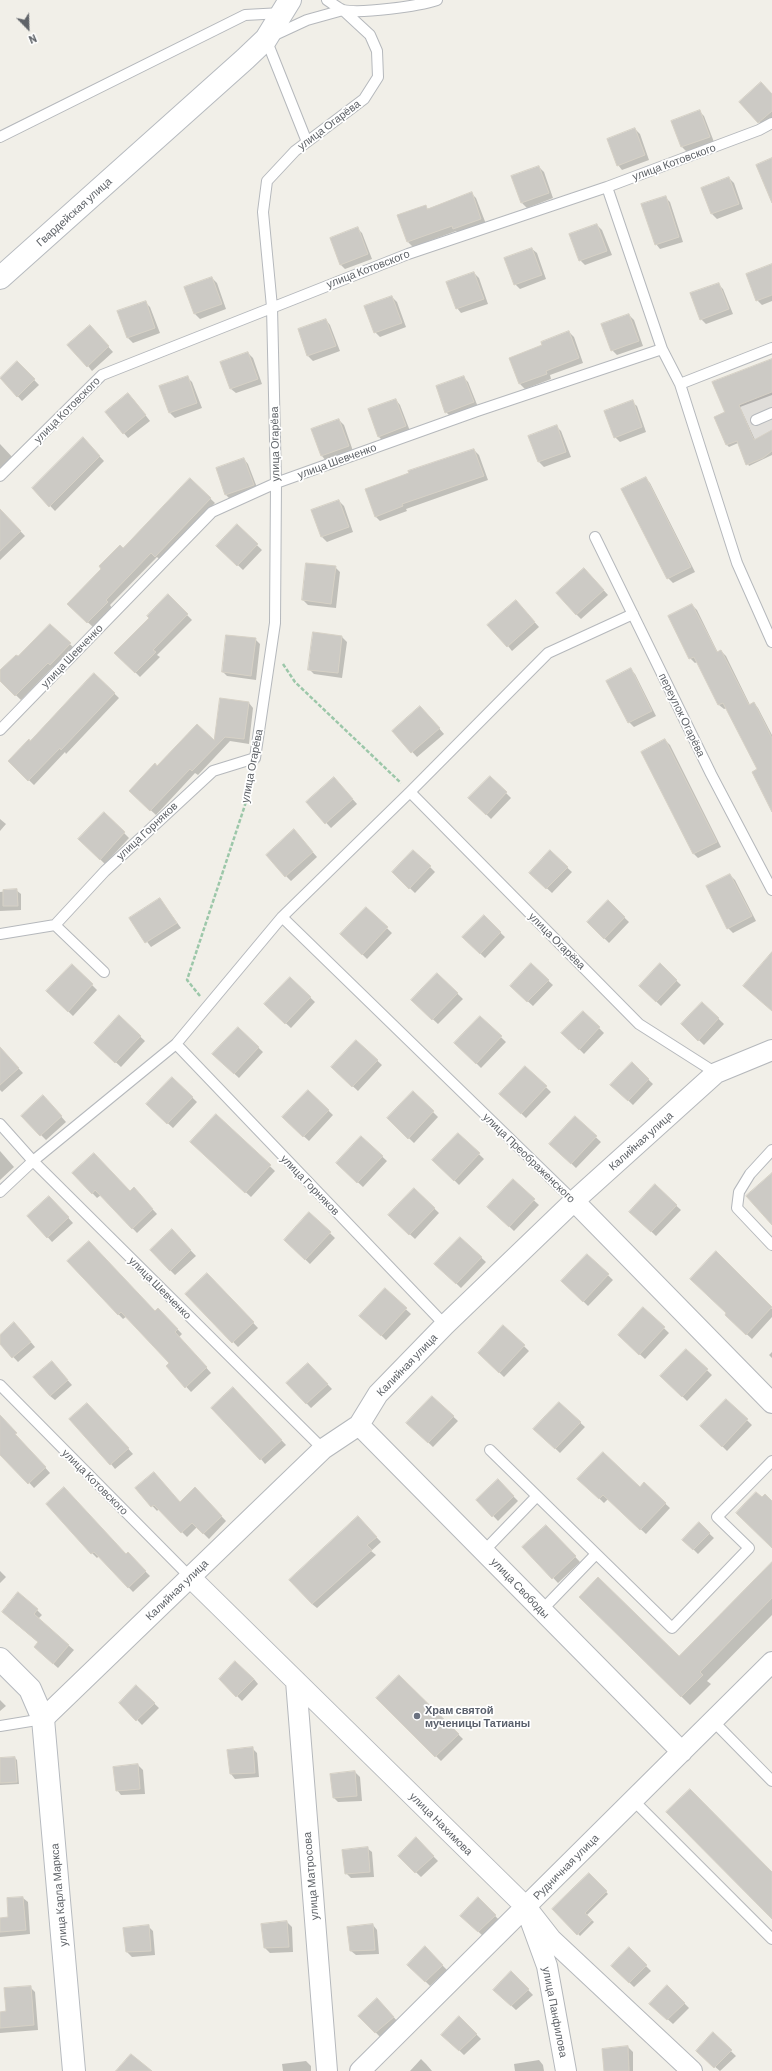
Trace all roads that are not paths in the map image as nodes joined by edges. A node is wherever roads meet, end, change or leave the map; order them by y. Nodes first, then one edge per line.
1 (327, 0) edge
2 (437, 0) edge
3 (287, 6) edge
4 (343, 10) junction
5 (266, 39) junction
6 (772, 122) edge
7 (0, 137) edge
8 (307, 142) junction
9 (607, 187) junction
10 (0, 278) edge
11 (272, 308) junction
12 (772, 348) edge
13 (662, 349) junction
14 (680, 384) junction
15 (772, 413) edge
16 (756, 420) dead end
17 (0, 476) edge
18 (276, 483) junction
19 (595, 537) dead end
20 (633, 614) junction
21 (772, 642) edge
22 (0, 730) edge
23 (255, 758) joint
24 (410, 792) junction
25 (772, 890) edge
26 (282, 917) junction
27 (55, 925) junction
28 (0, 934) edge
29 (104, 972) dead end
30 (176, 1044) junction
31 (772, 1050) edge
32 (716, 1073) junction
33 (0, 1124) edge
34 (772, 1150) edge
35 (33, 1161) junction
36 (0, 1192) edge
37 (574, 1200) junction
38 (772, 1245) edge
39 (445, 1325) junction
40 (0, 1385) edge
41 (772, 1403) edge
42 (359, 1425) junction
43 (322, 1449) junction
44 (490, 1450) dead end
45 (772, 1461) edge
46 (537, 1496) junction
47 (484, 1551) junction
48 (596, 1554) junction
49 (191, 1578) junction
50 (542, 1610) junction
51 (0, 1659) edge
52 (772, 1662) edge
53 (296, 1681) junction
54 (44, 1719) junction
55 (713, 1721) junction
56 (0, 1726) edge
57 (682, 1752) junction
58 (772, 1781) edge
59 (633, 1800) junction
60 (526, 1907) junction
61 (772, 1940) edge
62 (74, 2071) edge
63 (327, 2071) edge
64 (360, 2071) edge
65 (566, 2071) edge
66 (692, 2071) edge

1 - 4 lane, улица Огарёва
2 - 4 lane
3 - 5 main road, Гвардейская улица
3 - 7 lane
4 - 5 lane
4 - 8 lane, улица Огарёва
5 - 8 lane
5 - 10 main road, Гвардейская улица
6 - 9 lane, улица Котовского
8 - 11 lane, улица Огарёва
9 - 11 lane, улица Котовского
9 - 13 lane
11 - 17 lane, улица Котовского
11 - 18 lane, улица Огарёва
12 - 14 lane
13 - 14 lane
13 - 18 lane, улица Шевченко
14 - 21 lane
15 - 16 lane
18 - 22 lane, улица Шевченко
18 - 23 lane, улица Огарёва
19 - 20 lane, переулок Огарёва
20 - 24 lane
20 - 25 lane, переулок Огарёва
23 - 27 lane, улица Горняков
24 - 26 lane
24 - 32 lane, улица Огарёва
26 - 30 lane
26 - 37 lane, улица Преображенского
27 - 28 lane
27 - 29 lane
30 - 35 lane
30 - 39 lane, улица Горняков
31 - 32 street, Калийная улица
32 - 37 street, Калийная улица
33 - 35 lane, улица Шевченко
34 - 38 lane
35 - 36 lane
35 - 43 lane, улица Шевченко
37 - 39 street, Калийная улица
37 - 41 street, улица Преображенского
39 - 42 street, Калийная улица
40 - 49 lane, улица Котовского
42 - 43 street, Калийная улица
42 - 47 street, улица Свободы
43 - 49 street, Калийная улица
44 - 46 lane
45 - 48 lane
46 - 47 lane
46 - 48 lane
47 - 50 street, улица Свободы
48 - 50 lane
49 - 53 street, улица Нахимова
49 - 54 street, Калийная улица
50 - 57 street, улица Свободы
51 - 54 main road
52 - 55 street, Рудничная улица
53 - 60 street, улица Нахимова
53 - 63 street, улица Матросова
54 - 56 lane
54 - 62 main road, улица Карла Маркса
55 - 57 street, Рудничная улица
55 - 58 lane
57 - 59 street, Рудничная улица
59 - 60 street, Рудничная улица
59 - 61 lane
60 - 64 street, Рудничная улица
60 - 65 street, улица Панфилова
60 - 66 street, улица Нахимова

